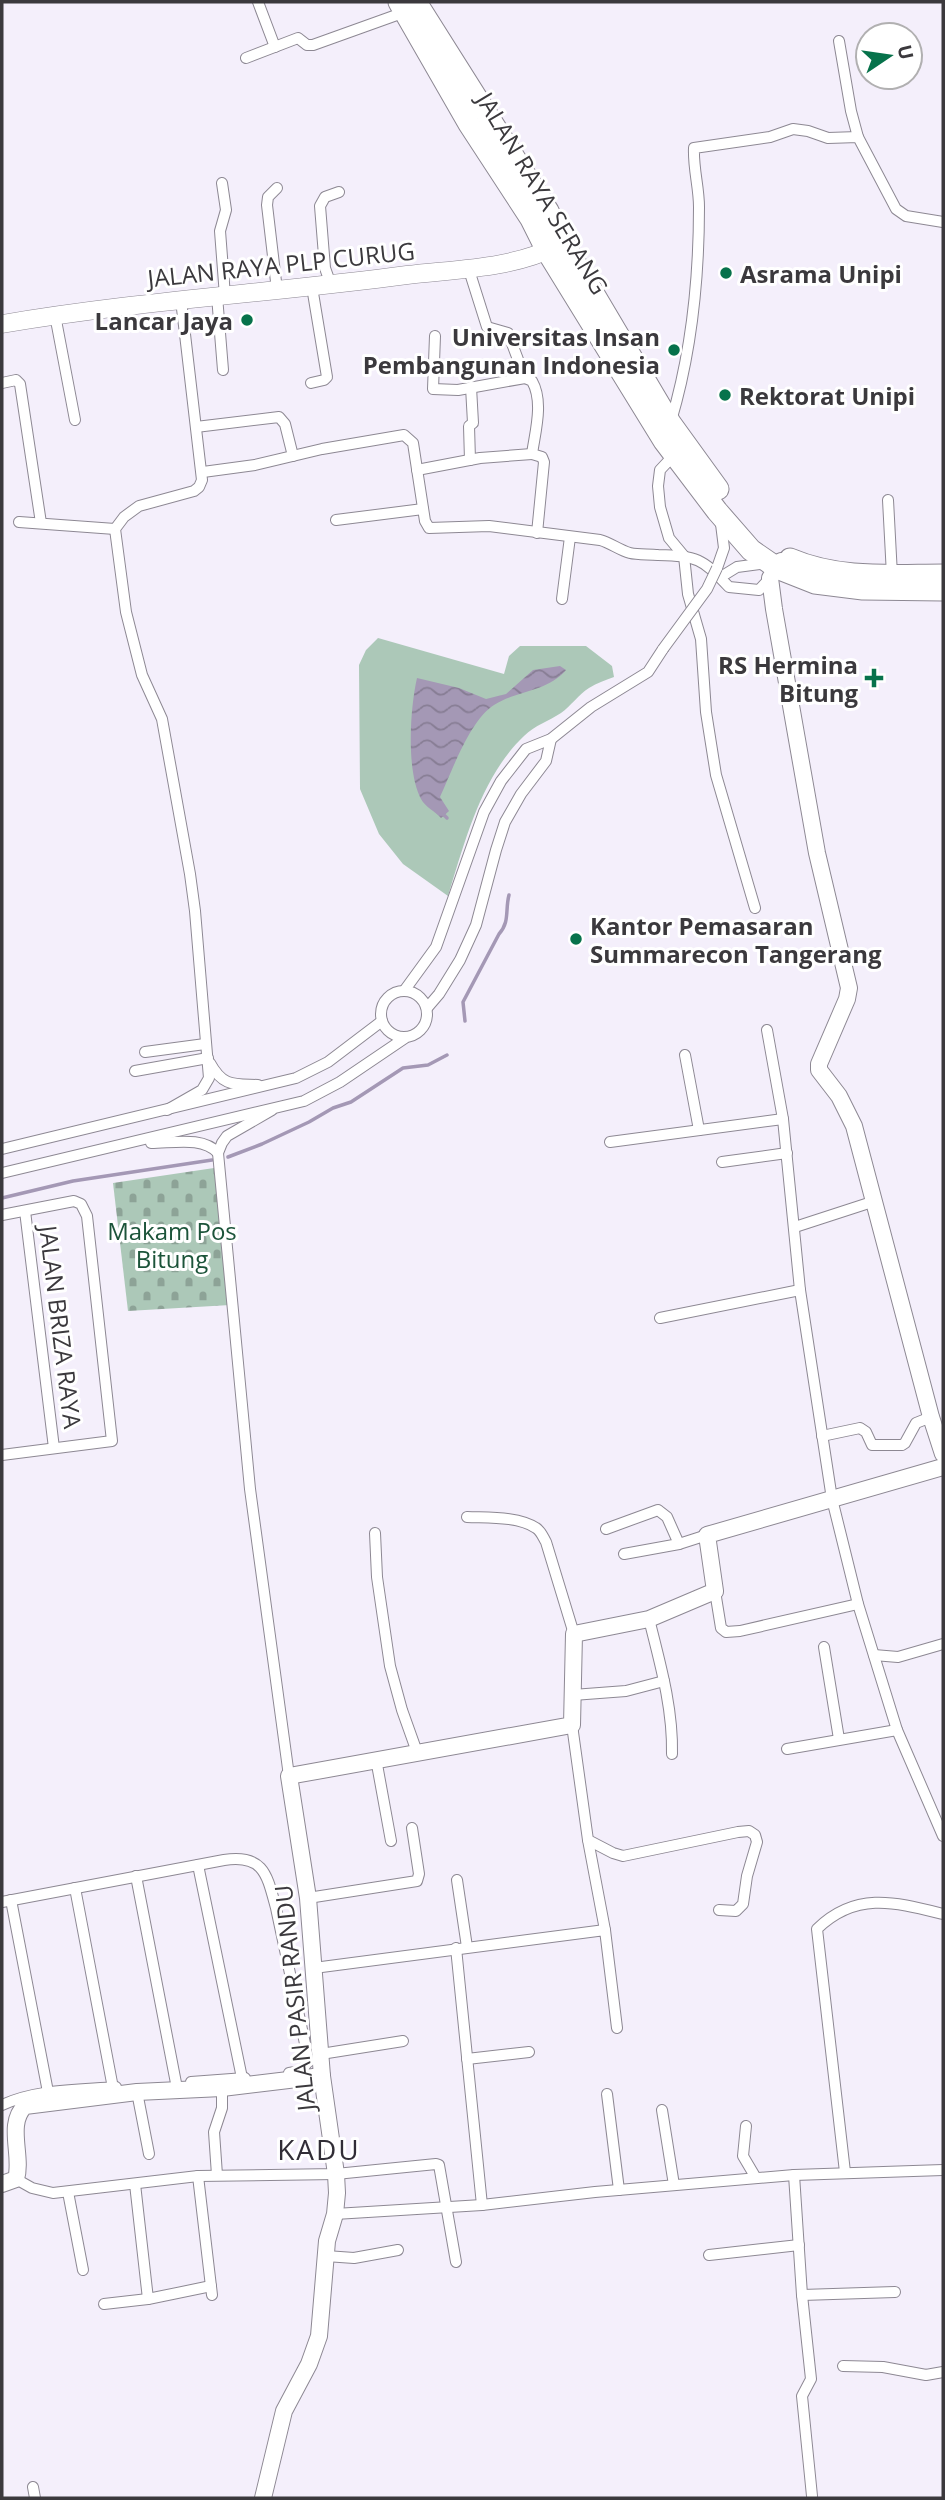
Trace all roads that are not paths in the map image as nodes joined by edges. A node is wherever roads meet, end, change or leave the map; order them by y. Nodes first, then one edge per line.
1 (257, 2) edge
2 (416, 7) edge
3 (839, 41) dead end
4 (275, 47) junction
5 (246, 58) dead end
6 (858, 137) junction
7 (222, 183) dead end
8 (277, 188) dead end
9 (340, 192) dead end
10 (943, 222) edge
11 (555, 247) junction
12 (469, 270) junction
13 (331, 285) junction
14 (312, 287) junction
15 (277, 290) junction
16 (221, 296) junction
17 (181, 300) junction
18 (55, 315) junction
19 (2, 324) edge
20 (435, 335) dead end
21 (223, 370) dead end
22 (525, 378) junction
23 (2, 383) edge
24 (312, 383) dead end
25 (471, 387) junction
26 (75, 420) dead end
27 (671, 424) junction
28 (196, 427) junction
29 (532, 454) junction
30 (674, 455) junction
31 (293, 456) junction
32 (470, 460) junction
33 (417, 470) junction
34 (203, 472) junction
35 (888, 500) dead end
36 (423, 509) junction
37 (717, 511) junction
38 (336, 520) dead end
39 (19, 522) dead end
40 (41, 523) junction
41 (115, 529) junction
42 (537, 533) junction
43 (570, 537) junction
44 (684, 556) junction
45 (775, 566) junction
46 (721, 572) junction
47 (892, 575) junction
48 (943, 575) edge
49 (943, 590) edge
50 (562, 599) dead end
51 (551, 739) junction
52 (755, 908) dead end
53 (404, 991) junction
54 (426, 1008) junction
55 (382, 1021) junction
56 (767, 1030) dead end
57 (405, 1038) junction
58 (205, 1044) junction
59 (145, 1052) dead end
60 (685, 1055) dead end
61 (208, 1058) junction
62 (135, 1071) dead end
63 (269, 1086) junction
64 (167, 1110) junction
65 (272, 1110) junction
66 (783, 1119) junction
67 (699, 1130) junction
68 (610, 1142) dead end
69 (132, 1143) junction
70 (2, 1149) edge
71 (218, 1153) junction
72 (786, 1153) junction
73 (722, 1162) dead end
74 (2, 1173) edge
75 (875, 1200) junction
76 (25, 1211) junction
77 (2, 1215) edge
78 (795, 1227) junction
79 (800, 1290) junction
80 (660, 1318) dead end
81 (931, 1417) junction
82 (822, 1436) junction
83 (54, 1448) junction
84 (943, 1454) edge
85 (2, 1455) edge
86 (943, 1467) edge
87 (832, 1499) junction
88 (467, 1517) dead end
89 (606, 1529) dead end
90 (375, 1532) dead end
91 (707, 1535) junction
92 (679, 1544) junction
93 (624, 1554) dead end
94 (715, 1591) junction
95 (858, 1604) junction
96 (649, 1619) junction
97 (574, 1634) junction
98 (943, 1644) edge
99 (824, 1647) dead end
100 (874, 1655) junction
101 (664, 1681) junction
102 (573, 1695) junction
103 (572, 1725) junction
104 (897, 1730) junction
105 (839, 1739) junction
106 (787, 1749) dead end
107 (417, 1752) junction
108 (672, 1754) dead end
109 (376, 1759) junction
110 (289, 1776) junction
111 (412, 1828) dead end
112 (943, 1836) edge
113 (588, 1840) junction
114 (391, 1841) dead end
115 (198, 1864) junction
116 (136, 1876) junction
117 (457, 1880) dead end
118 (75, 1888) junction
119 (308, 1898) junction
120 (7, 1901) edge
121 (719, 1910) dead end
122 (943, 1914) edge
123 (605, 1930) junction
124 (462, 1947) junction
125 (314, 1968) junction
126 (617, 2028) dead end
127 (403, 2041) dead end
128 (529, 2052) dead end
129 (321, 2054) junction
130 (467, 2059) junction
131 (322, 2076) junction
132 (242, 2078) junction
133 (176, 2083) junction
134 (113, 2088) junction
135 (222, 2088) junction
136 (48, 2092) junction
137 (136, 2092) junction
138 (607, 2094) dead end
139 (2, 2105) edge
140 (662, 2110) dead end
141 (746, 2126) dead end
142 (149, 2154) dead end
143 (943, 2171) edge
144 (845, 2172) junction
145 (336, 2174) junction
146 (218, 2175) junction
147 (794, 2175) junction
148 (198, 2176) junction
149 (756, 2178) junction
150 (9, 2182) edge
151 (135, 2184) junction
152 (674, 2185) junction
153 (619, 2190) junction
154 (68, 2192) junction
155 (482, 2205) junction
156 (447, 2208) junction
157 (335, 2214) junction
158 (799, 2245) junction
159 (398, 2250) dead end
160 (709, 2255) dead end
161 (326, 2256) junction
162 (456, 2262) dead end
163 (83, 2270) dead end
164 (895, 2292) dead end
165 (802, 2295) junction
166 (148, 2299) junction
167 (104, 2304) dead end
168 (843, 2366) dead end
169 (943, 2372) edge
170 (812, 2496) dead end
171 (263, 2498) edge

1 - 4 street
2 - 4 street
2 - 11 highway, JALAN RAYA SERANG
3 - 6 street
4 - 5 street
6 - 10 street
6 - 27 street
7 - 16 street
8 - 15 street
9 - 13 street
11 - 12 main road, JALAN RAYA PLP CURUG
11 - 27 highway, JALAN RAYA SERANG
11 - 30 highway, JALAN RAYA SERANG
12 - 13 main road, JALAN RAYA PLP CURUG
12 - 22 street
13 - 14 main road, JALAN RAYA PLP CURUG
14 - 15 main road, JALAN RAYA PLP CURUG
14 - 24 street
15 - 16 main road, JALAN RAYA PLP CURUG
16 - 17 main road, JALAN RAYA PLP CURUG
16 - 21 street
17 - 18 main road, JALAN RAYA PLP CURUG
17 - 28 street
18 - 19 main road, JALAN RAYA PLP CURUG
18 - 26 street
20 - 25 street
22 - 25 street
22 - 29 street
23 - 40 street
25 - 32 street
27 - 45 highway, JALAN RAYA SERANG
28 - 31 street
28 - 34 street
29 - 32 street
29 - 42 street
30 - 37 highway, JALAN RAYA SERANG
30 - 44 street
31 - 33 street
31 - 34 street
32 - 33 street
33 - 36 street
34 - 41 street
35 - 47 street
36 - 38 street
36 - 42 street
37 - 45 highway, JALAN RAYA SERANG
37 - 46 street
39 - 40 street
40 - 41 street
41 - 58 street
42 - 43 street
43 - 44 street
43 - 50 street
44 - 45 street
44 - 52 street
45 - 46 street
45 - 47 highway, JALAN RAYA SERANG
45 - 49 highway, JALAN RAYA SERANG
45 - 75 street
46 - 51 street, bridge
47 - 48 highway, JALAN RAYA SERANG
51 - 53 street
51 - 54 street
53 - 54 street
53 - 55 street
54 - 57 street
55 - 57 street
55 - 63 street
56 - 66 street
57 - 65 street
58 - 59 street
58 - 61 street
60 - 67 street
61 - 62 street
61 - 63 street
61 - 64 street
63 - 64 street
64 - 70 street
65 - 69 street
65 - 71 street
66 - 67 street
66 - 72 street
67 - 68 street
69 - 71 street
69 - 74 street
71 - 110 street
72 - 73 street
72 - 78 street
75 - 78 street
75 - 81 street
76 - 77 street
76 - 83 street, JALAN BRIZA RAYA
76 - 83 street
78 - 79 street
79 - 80 street
79 - 82 street
81 - 82 street
81 - 84 street
82 - 87 street
83 - 85 street
86 - 87 street
87 - 91 street
87 - 95 street
88 - 97 street
89 - 92 street
90 - 107 street
91 - 92 street
91 - 94 street
92 - 93 street
94 - 95 street
94 - 96 street
95 - 100 street
96 - 97 street
96 - 101 street
97 - 102 street
98 - 100 street
99 - 105 street
100 - 104 street
101 - 102 street
101 - 108 street
102 - 103 street
103 - 107 street
103 - 113 street
104 - 105 street
104 - 112 street
105 - 106 street
107 - 109 street
109 - 110 street
109 - 114 street
110 - 119 street, JALAN PASIR RANDU
111 - 119 street
113 - 121 street
113 - 123 street
115 - 116 street
115 - 132 street
115 - 132 street
116 - 118 street
116 - 133 street
117 - 124 street
118 - 120 street
118 - 134 street
119 - 125 street, JALAN PASIR RANDU
120 - 136 street
122 - 144 street
123 - 124 street
123 - 126 street
124 - 125 street
124 - 130 street
125 - 129 street, JALAN PASIR RANDU
127 - 129 street
128 - 130 street
129 - 131 street, JALAN PASIR RANDU
130 - 155 street
131 - 135 street
131 - 145 street, JALAN PASIR RANDU
132 - 133 street
133 - 134 street
134 - 136 street
135 - 137 street
135 - 146 street
136 - 139 street
137 - 142 street
137 - 150 street
138 - 153 street
140 - 152 street
141 - 149 street
143 - 144 street
144 - 147 street
145 - 146 street
145 - 156 street
145 - 157 street, JALAN PASIR RANDU
146 - 148 street
147 - 149 street
147 - 158 street
148 - 151 street
148 - 166 street
149 - 152 street
150 - 154 street
151 - 154 street
151 - 166 street
152 - 153 street
153 - 155 street
154 - 163 street
155 - 156 street
156 - 157 street
156 - 162 street
157 - 161 street, JALAN PASIR RANDU
158 - 160 street
158 - 165 street
159 - 161 street
161 - 171 street, JALAN PASIR RANDU
164 - 165 street
165 - 170 street
166 - 167 street
168 - 169 street

